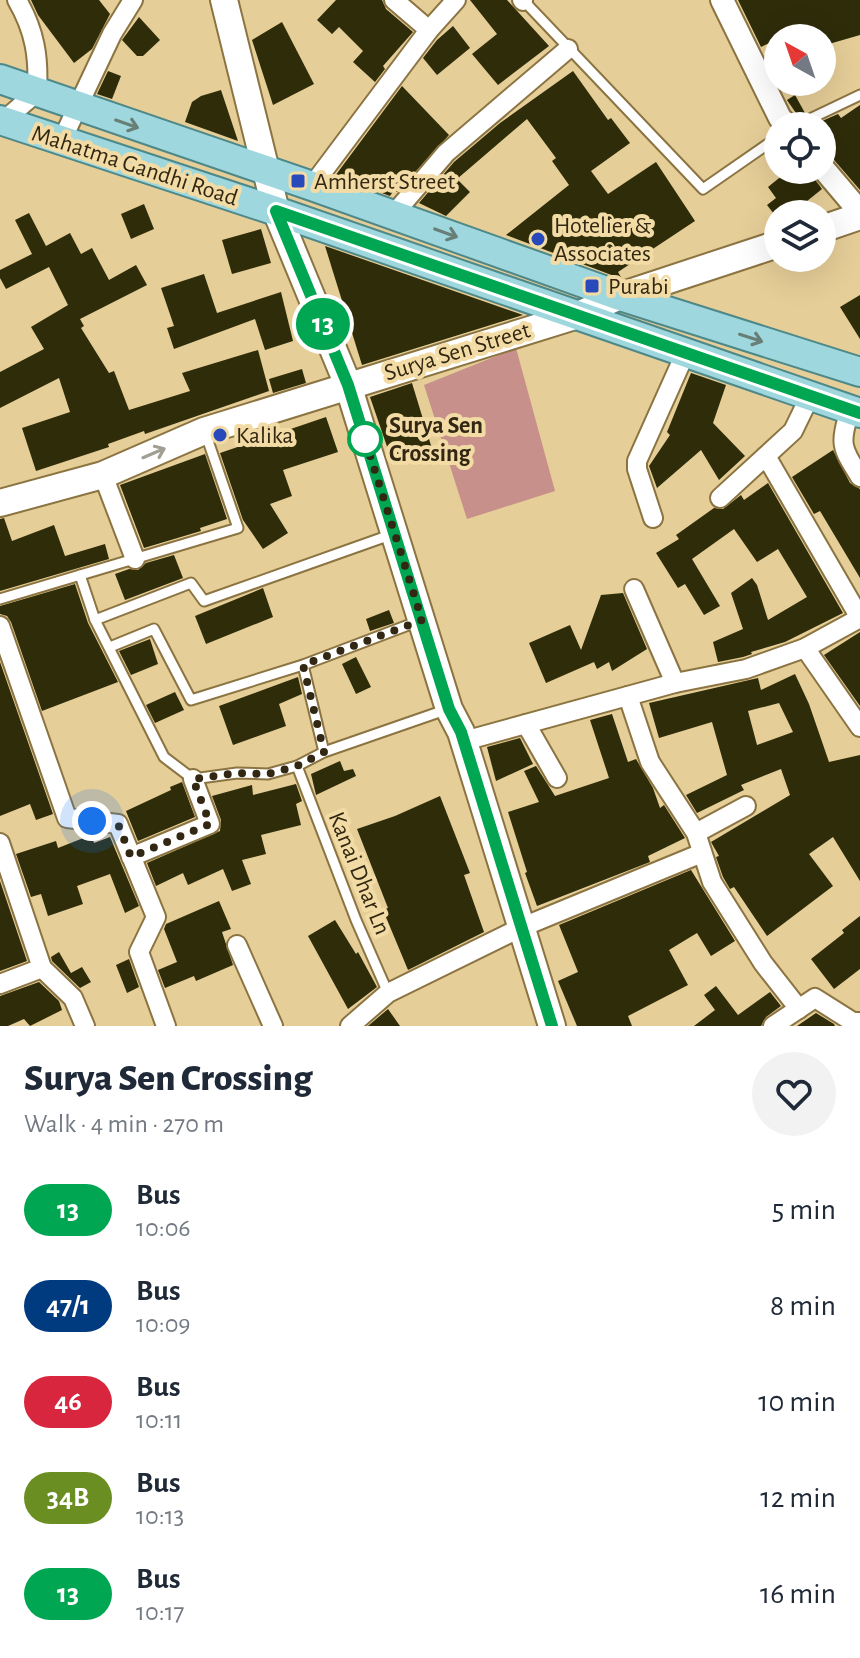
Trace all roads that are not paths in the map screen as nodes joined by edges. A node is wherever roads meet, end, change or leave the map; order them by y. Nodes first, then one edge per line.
1 (17, 0) edge
2 (133, 0) edge
3 (224, 0) edge
4 (394, 0) edge
5 (456, 0) edge
6 (523, 0) edge
7 (722, 0) edge
8 (429, 30) junction
9 (568, 49) junction
10 (0, 79) edge
11 (37, 92) junction
12 (860, 95) edge
13 (78, 107) junction
14 (778, 112) edge
15 (824, 112) edge
16 (1, 122) edge
17 (61, 142) junction
18 (764, 147) edge
19 (266, 171) junction
20 (836, 184) edge
21 (312, 186) junction
22 (276, 211) junction
23 (860, 214) edge
24 (393, 215) junction
25 (836, 223) edge
26 (764, 249) edge
27 (620, 296) junction
28 (578, 315) junction
29 (685, 354) junction
30 (856, 367) edge
31 (348, 385) junction
32 (811, 394) junction
33 (855, 411) edge
34 (204, 431) junction
35 (766, 456) junction
36 (103, 475) junction
37 (860, 477) edge
38 (720, 498) dead end
39 (0, 503) edge
40 (653, 518) dead end
41 (395, 534) junction
42 (135, 559) junction
43 (80, 575) junction
44 (634, 589) dead end
45 (0, 599) edge
46 (860, 618) edge
47 (95, 620) junction
48 (422, 620) junction
49 (0, 626) edge
50 (110, 647) junction
51 (805, 648) junction
52 (303, 665) junction
53 (675, 683) junction
54 (628, 696) junction
55 (449, 709) junction
56 (526, 724) junction
57 (860, 727) edge
58 (464, 741) junction
59 (324, 752) junction
60 (297, 766) junction
61 (557, 778) dead end
62 (193, 779) junction
63 (746, 806) dead end
64 (696, 833) junction
65 (0, 843) edge
66 (702, 853) junction
67 (131, 857) junction
68 (520, 928) junction
69 (237, 945) dead end
70 (42, 968) junction
71 (0, 984) edge
72 (388, 993) junction
73 (799, 1009) junction
74 (860, 1022) edge
75 (78, 1024) edge
76 (166, 1026) edge
77 (273, 1026) edge
78 (350, 1026) edge
79 (552, 1026) edge
80 (773, 1026) edge

1 - 11 street
2 - 13 street
3 - 19 main road
4 - 8 street
5 - 8 street
6 - 9 lane
7 - 14 street
8 - 21 street
9 - 18 lane
9 - 24 street
10 - 11 main road, Mahatma Gandhi Road
11 - 13 main road, Mahatma Gandhi Road
11 - 16 street
12 - 15 lane
13 - 17 street
13 -> 19 main road, Mahatma Gandhi Road
16 - 17 main road, Mahatma Gandhi Road
17 - 22 main road, Mahatma Gandhi Road
19 - 21 main road, Mahatma Gandhi Road
19 - 22 main road
20 - 23 street
21 - 24 main road, Mahatma Gandhi Road
22 - 28 main road, Mahatma Gandhi Road
22 - 31 main road
23 - 25 main road
24 -> 27 main road, Mahatma Gandhi Road
26 - 27 main road, Surya Sen Street
27 - 28 main road, Surya Sen Street
27 -> 30 main road, Mahatma Gandhi Road
28 - 29 main road, Mahatma Gandhi Road
28 - 31 main road, Surya Sen Street
29 - 32 main road, Mahatma Gandhi Road
29 - 40 street
31 - 34 main road, Surya Sen Street
31 - 41 main road
32 - 33 main road, Mahatma Gandhi Road
32 - 35 street
33 - 37 street
36 -> 34 main road, Surya Sen Street
34 - 42 lane
35 - 38 street
35 - 46 street
36 - 39 main road, Surya Sen Street
36 - 42 street
41 - 47 lane
41 - 48 main road
42 - 43 lane
43 - 45 lane
43 - 47 lane
44 - 53 street
46 - 51 street
47 - 50 lane
48 - 52 lane
48 - 55 main road
49 - 67 street
50 - 52 lane
50 - 62 lane
51 - 53 street
51 - 57 street
52 - 59 lane
53 - 54 street
54 - 56 street
54 - 64 street
55 - 58 main road
55 - 59 lane
56 - 58 street
56 - 61 street
58 - 68 main road
59 - 60 lane
60 - 62 lane
60 - 72 lane, Kanai Dhar Ln
62 - 67 street
63 - 64 street
64 - 66 street
65 - 70 street
66 - 68 street
66 - 73 street
67 - 76 street
68 - 72 street
68 - 79 main road
69 - 77 street
70 - 71 street
70 - 75 street
72 - 78 street
73 - 74 street
73 - 80 street

